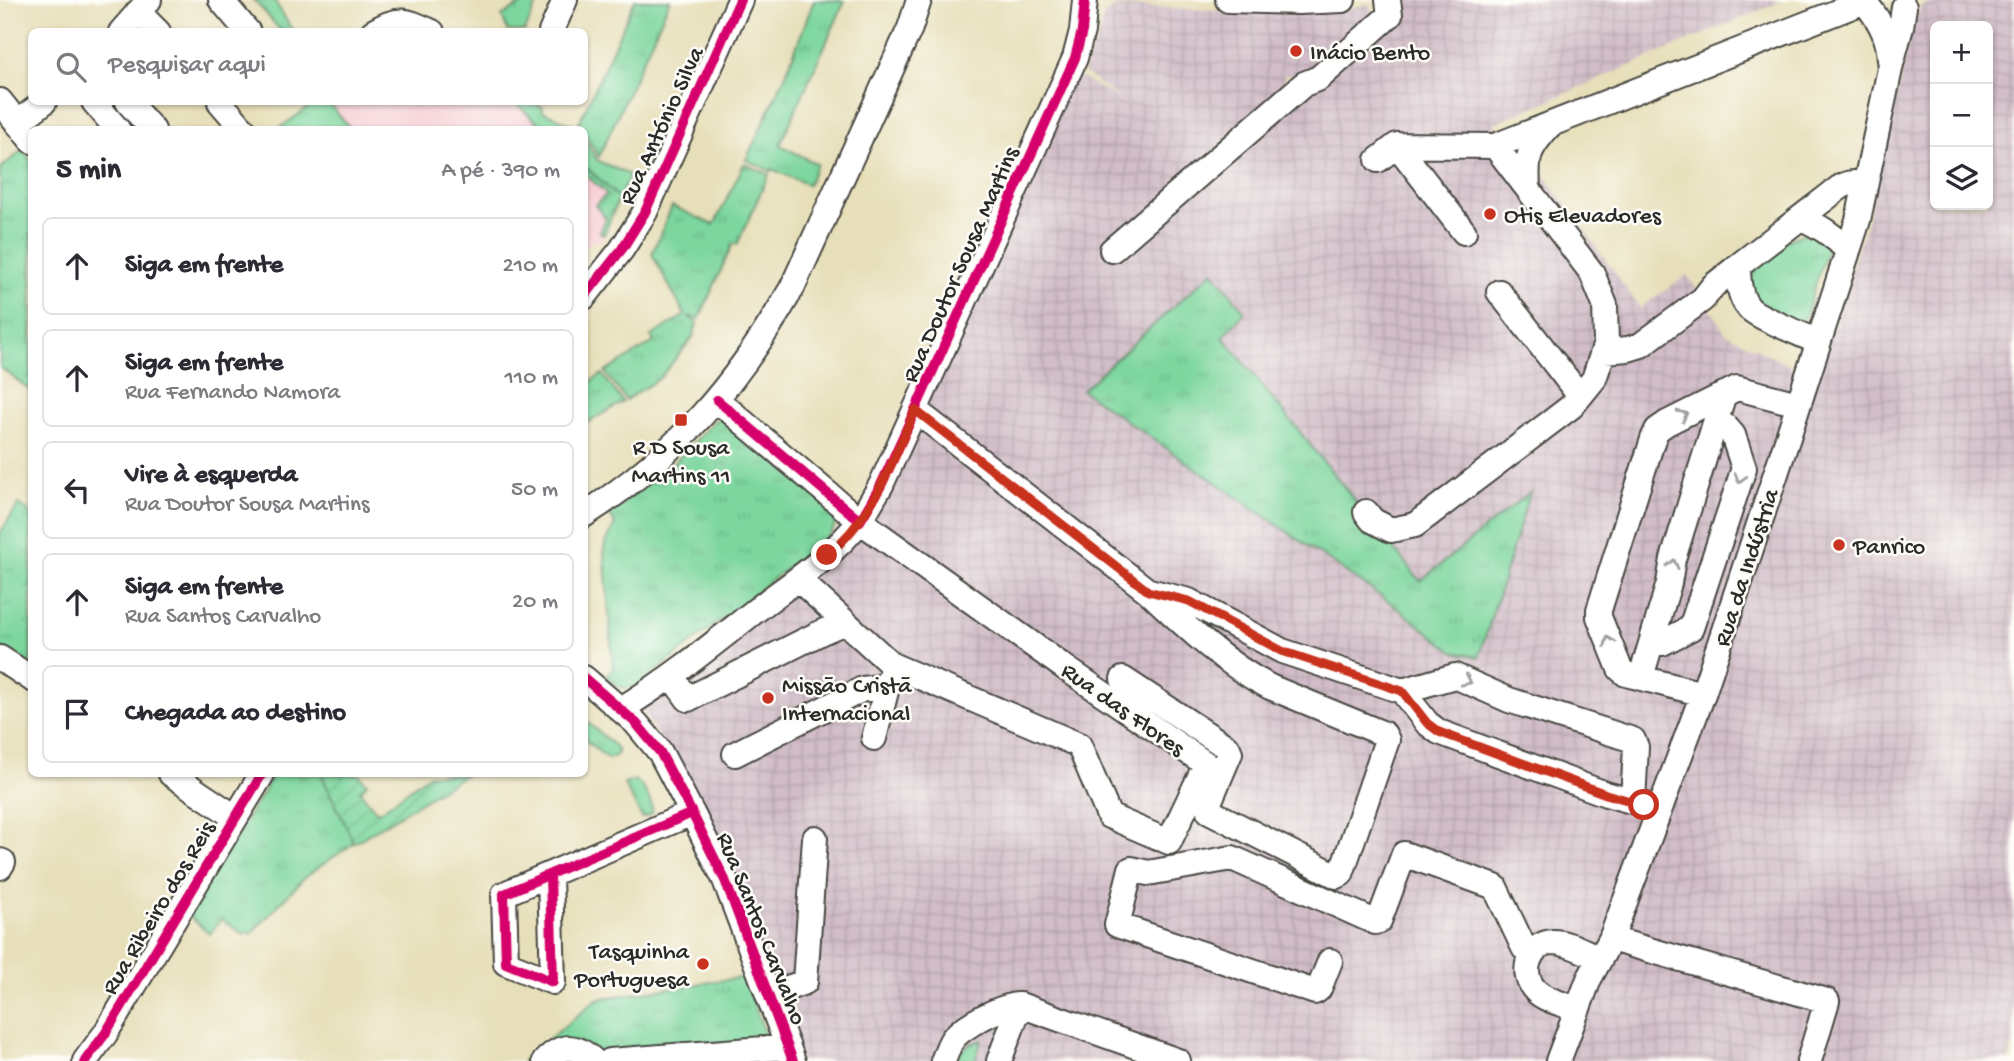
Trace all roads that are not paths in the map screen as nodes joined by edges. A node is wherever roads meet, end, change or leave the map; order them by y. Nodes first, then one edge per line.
1 (221, 0) edge
2 (565, 0) edge
3 (740, 0) edge
4 (919, 0) edge
5 (1085, 0) edge
6 (1228, 0) edge
7 (1343, 0) edge
8 (1388, 0) edge
9 (1866, 2) edge
10 (1908, 3) edge
11 (143, 6) edge
12 (124, 28) edge
13 (156, 28) edge
14 (245, 28) edge
15 (381, 28) edge
16 (423, 28) edge
17 (553, 28) edge
18 (1891, 64) junction
19 (0, 102) edge
20 (42, 105) edge
21 (97, 105) edge
22 (131, 105) edge
23 (223, 105) edge
24 (1552, 123) junction
25 (28, 126) edge
26 (115, 126) edge
27 (149, 126) edge
28 (241, 126) edge
29 (24, 132) edge
30 (1495, 146) junction
31 (1865, 185) junction
32 (1528, 189) junction
33 (1802, 218) junction
34 (1464, 232) dead end
35 (1112, 250) dead end
36 (1848, 251) junction
37 (1738, 266) junction
38 (588, 291) edge
39 (1499, 292) dead end
40 (1703, 299) junction
41 (1750, 310) junction
42 (1818, 342) junction
43 (1604, 351) junction
44 (1724, 394) junction
45 (1580, 396) junction
46 (717, 400) junction
47 (1798, 404) junction
48 (915, 410) junction
49 (1714, 426) junction
50 (588, 512) edge
51 (1366, 512) dead end
52 (860, 521) junction
53 (798, 579) junction
54 (1148, 591) junction
55 (845, 622) junction
56 (1654, 632) junction
57 (0, 658) edge
58 (671, 676) junction
59 (890, 676) junction
60 (28, 677) edge
61 (1641, 677) junction
62 (1124, 679) dead end
63 (588, 681) edge
64 (1402, 691) junction
65 (1703, 694) junction
66 (621, 709) junction
67 (874, 738) dead end
68 (735, 754) dead end
69 (175, 777) edge
70 (260, 777) edge
71 (1633, 802) junction
72 (1660, 808) junction
73 (692, 813) junction
74 (235, 817) junction
75 (815, 838) dead end
76 (0, 861) edge
77 (0, 867) edge
78 (550, 875) dead end
79 (1606, 948) junction
80 (1532, 954) junction
81 (1330, 961) dead end
82 (768, 995) junction
83 (1020, 1005) junction
84 (1577, 1009) junction
85 (791, 1054) edge
86 (1558, 1059) edge
87 (85, 1061) edge
88 (545, 1061) edge
89 (594, 1061) edge
90 (610, 1061) edge
91 (943, 1061) edge
92 (999, 1061) edge
93 (1178, 1061) edge
94 (1809, 1061) edge

1 - 14 street
2 - 17 street
3 - 38 street, Rua António Silva
4 - 46 street
5 - 48 street, Rua Doutor Sousa Martins
6 - 7 street
8 - 35 street
9 - 10 street
9 - 18 street, Rua da Indústria
9 - 24 street
10 - 18 street, Rua da Indústria
11 - 12 street
11 - 13 street
15 - 16 street
18 - 31 street, Rua da Indústria
19 - 29 street
20 - 25 street
21 - 26 street
22 - 27 street
23 - 28 street
24 - 30 street
24 - 32 street
30 - 32 street
30 - 34 street
31 - 33 street
31 - 36 street, Rua da Indústria
32 - 43 street
33 - 36 street
33 - 37 street
36 - 42 street, Rua da Indústria
37 - 40 street
37 - 41 street
39 - 45 street
40 - 41 street
40 - 43 street
41 - 42 street
42 - 47 street, Rua da Indústria
43 - 45 street
44 - 47 street
44 - 49 street
61 -> 44 street
45 - 51 street
46 - 50 street
46 - 52 street
47 - 65 street, Rua da Indústria
48 - 52 street, Rua Doutor Sousa Martins
48 - 54 street
56 -> 49 street
49 -> 56 street
52 - 53 street
52 - 59 street, Rua das Flores
53 - 55 street, Rua das Flores
53 - 58 street
54 - 62 street
54 - 64 street
55 - 58 street
55 - 59 street, Rua das Flores
56 - 61 street
57 - 60 street
58 - 66 street
59 - 67 street
59 - 68 street
61 - 65 street
63 - 66 street, Rua Santos Carvalho
64 - 71 street
64 -> 71 street
65 - 72 street, Rua da Indústria
66 - 73 street, Rua Santos Carvalho
69 - 74 street
70 - 74 street, Rua Ribeiro dos Reis
71 - 72 street
72 - 79 street, Rua da Indústria
73 - 78 street
73 - 82 street, Rua Santos Carvalho
74 - 87 street, Rua Ribeiro dos Reis
75 - 82 street
76 - 77 street
79 - 80 street
79 - 84 street, Rua da Indústria
79 - 94 street
80 - 81 street
80 - 84 street
82 - 85 street, Rua Santos Carvalho
83 - 91 street
83 - 92 street
83 - 93 street
84 - 86 street, Rua da Indústria
85 - 90 street
88 - 89 street

